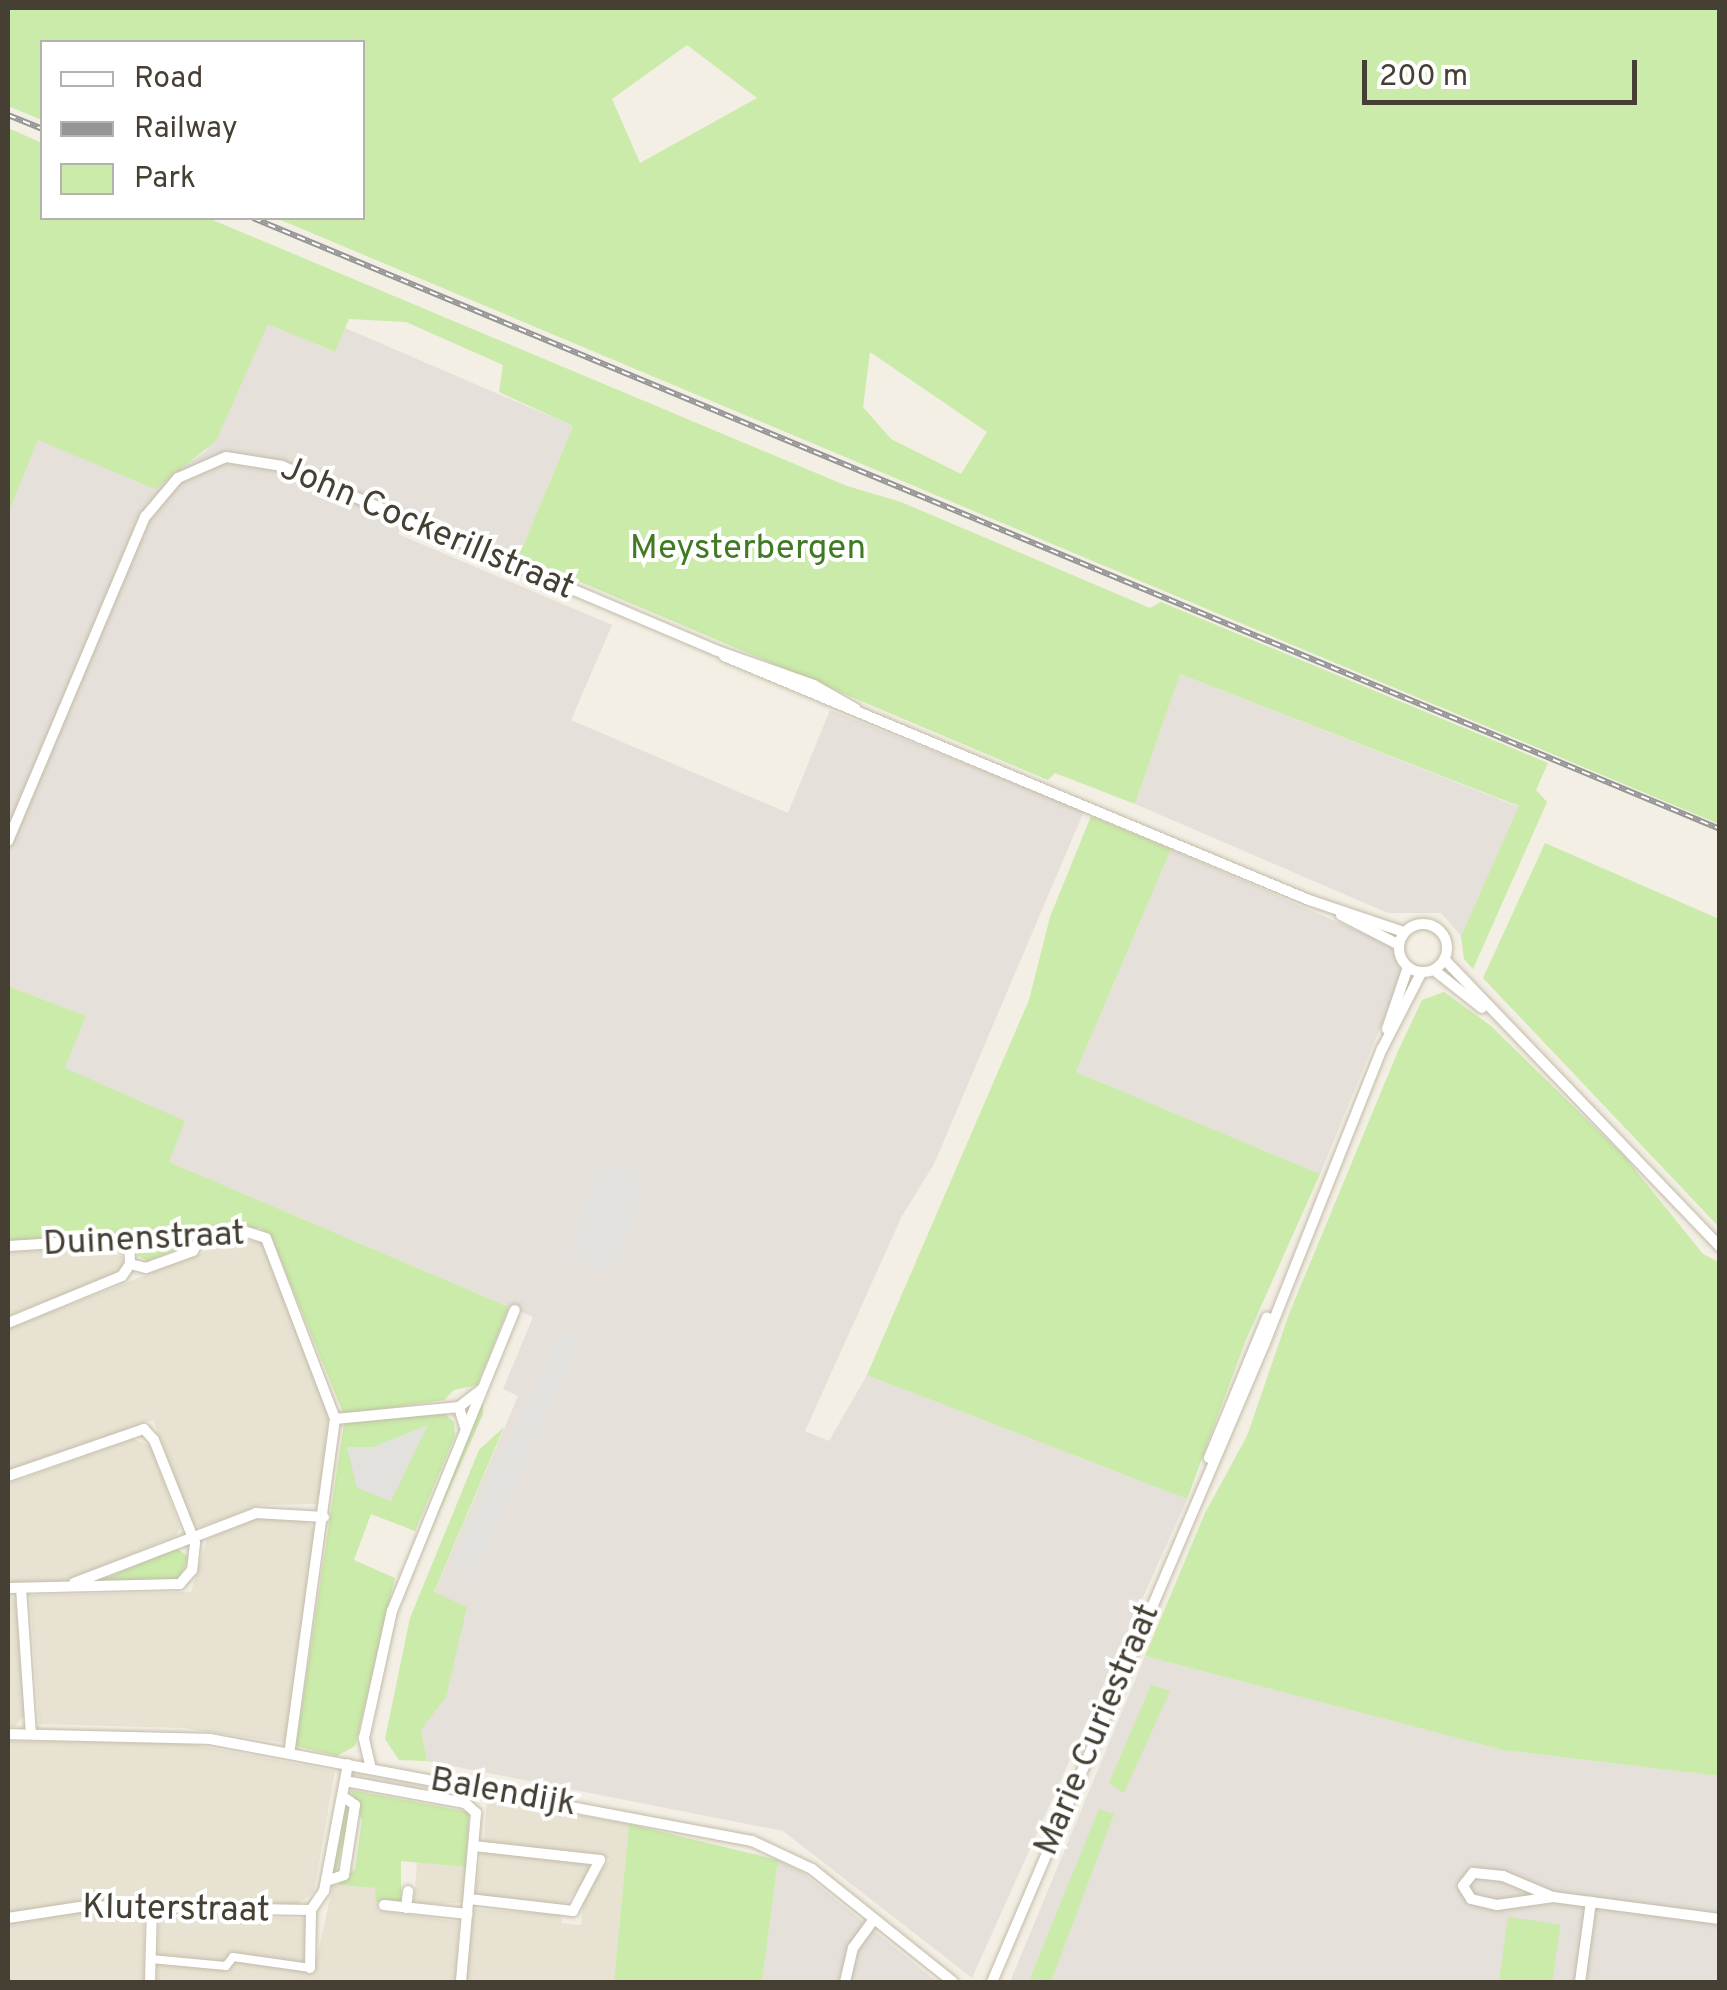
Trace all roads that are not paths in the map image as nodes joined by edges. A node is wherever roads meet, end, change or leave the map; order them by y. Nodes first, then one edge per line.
1 (8, 841) edge
2 (1327, 907) junction
3 (1404, 932) junction
4 (1399, 945) junction
5 (1445, 960) junction
6 (1408, 967) junction
7 (1434, 970) junction
8 (1421, 972) junction
9 (1502, 1024) junction
10 (1382, 1049) junction
11 (202, 1234) junction
12 (129, 1239) junction
13 (8, 1246) edge
14 (1720, 1246) edge
15 (130, 1264) junction
16 (515, 1310) dead end
17 (8, 1324) edge
18 (482, 1388) junction
19 (459, 1407) junction
20 (335, 1419) junction
21 (465, 1428) junction
22 (8, 1476) edge
23 (324, 1518) junction
24 (192, 1537) junction
25 (64, 1587) junction
26 (8, 1588) edge
27 (21, 1588) junction
28 (31, 1733) junction
29 (8, 1734) edge
30 (289, 1754) junction
31 (348, 1764) junction
32 (371, 1769) junction
33 (345, 1781) junction
34 (484, 1790) junction
35 (474, 1808) junction
36 (474, 1846) junction
37 (408, 1891) dead end
38 (1553, 1897) junction
39 (469, 1899) junction
40 (1590, 1902) junction
41 (384, 1905) dead end
42 (152, 1908) junction
43 (406, 1908) junction
44 (311, 1910) junction
45 (468, 1914) junction
46 (8, 1918) edge
47 (874, 1919) junction
48 (1720, 1919) edge
49 (152, 1959) junction
50 (310, 1968) joint
51 (150, 1982) edge
52 (460, 1982) edge
53 (845, 1982) edge
54 (952, 1982) edge
55 (992, 1982) edge
56 (1580, 1982) edge

1 - 2 street, John Cockerillstraat
2 - 3 street, John Cockerillstraat
2 - 4 street, John Cockerillstraat
3 - 4 street
3 - 5 street
4 - 6 street
5 - 7 street
5 - 9 street
6 - 8 street
6 - 10 street
7 - 8 street
7 - 9 street
8 - 10 street
9 - 14 street
10 - 55 street, Marie Curiestraat
11 - 12 street, Duinenstraat
11 - 15 street
11 - 20 street, Duinenstraat
12 - 13 street, Duinenstraat
12 - 15 street
15 - 17 street
16 - 18 street
18 - 19 street
18 - 21 street
19 - 20 street
19 - 21 street
20 - 23 street, Duinenstraat
21 - 32 street
22 - 24 street
23 - 24 street
23 - 30 street, Duinenstraat
24 - 25 street
24 - 25 street
25 - 27 street
26 - 27 street
27 - 28 street
28 - 29 street, Balendijk
28 - 30 street, Balendijk
30 - 31 street, Balendijk
31 - 32 street, Balendijk
31 - 33 street, Kluterstraat
32 - 34 street, Balendijk
33 - 35 street
33 - 44 street, Kluterstraat
34 - 35 street
34 - 47 street, Balendijk
35 - 36 street
36 - 39 street
36 - 39 street
37 - 43 street
38 - 38 street
38 - 40 street
39 - 45 street
40 - 48 street
40 - 56 street
41 - 43 street
42 - 44 street, Kluterstraat
42 - 46 street, Kluterstraat
42 - 49 street
43 - 45 street
44 - 50 street
45 - 52 street
47 - 53 street
47 - 54 street, Balendijk
49 - 50 street
49 - 51 street

